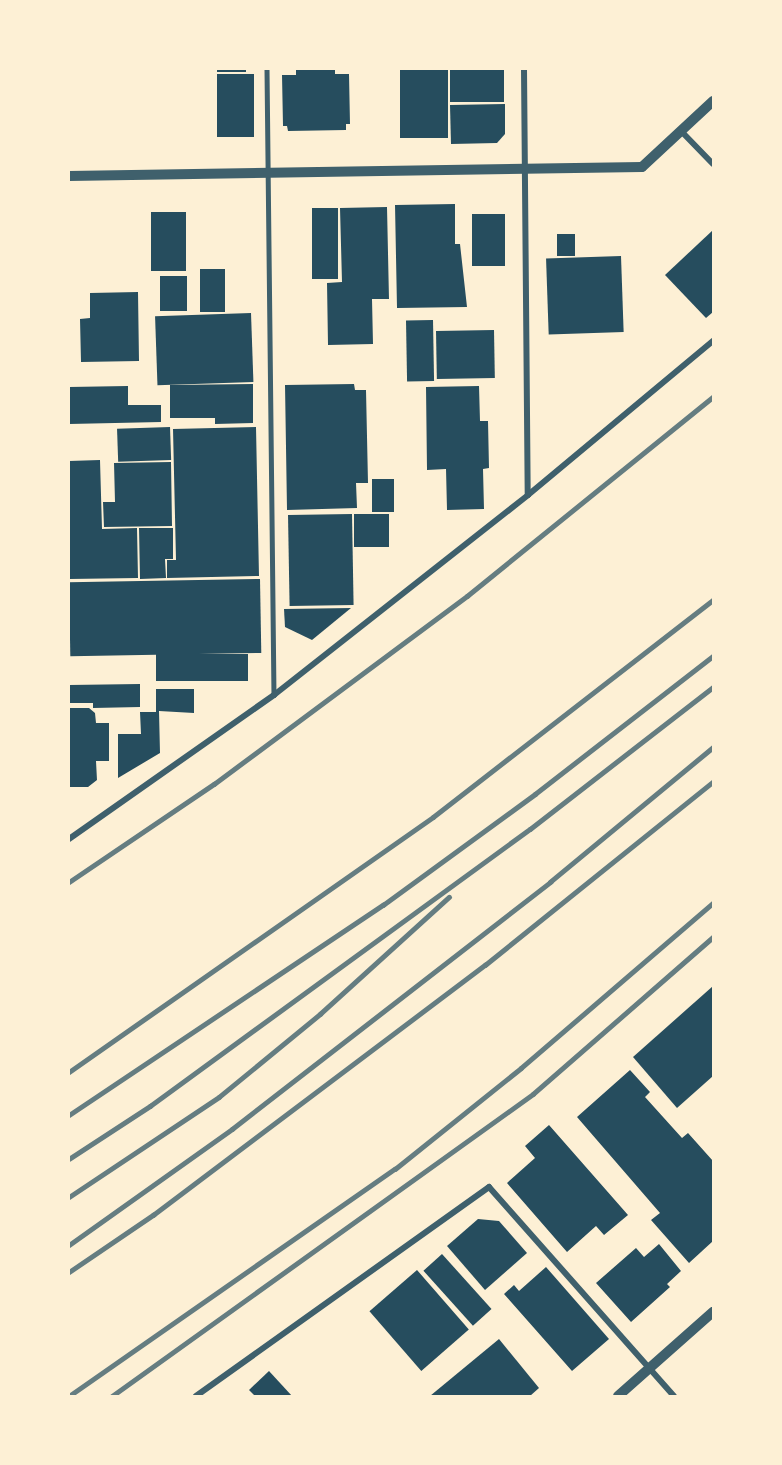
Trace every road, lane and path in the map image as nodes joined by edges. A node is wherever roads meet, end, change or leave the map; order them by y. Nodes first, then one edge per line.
1 (267, 69) edge
2 (524, 69) edge
3 (713, 101) edge
4 (681, 131) junction
5 (713, 164) edge
6 (525, 169) junction
7 (269, 173) junction
8 (69, 176) edge
9 (713, 341) edge
10 (528, 495) junction
11 (274, 695) junction
12 (69, 839) edge
13 (713, 1312) edge
14 (651, 1369) junction
15 (196, 1396) edge
16 (618, 1396) edge
17 (674, 1396) edge

1 - 7 lane
2 - 6 street
3 - 4 street
4 - 5 street
4 - 6 street
6 - 7 street
6 - 10 street
7 - 8 street
7 - 11 lane
9 - 10 street
10 - 11 street
11 - 12 street
13 - 14 street
14 - 15 street
14 - 16 street
14 - 17 street

